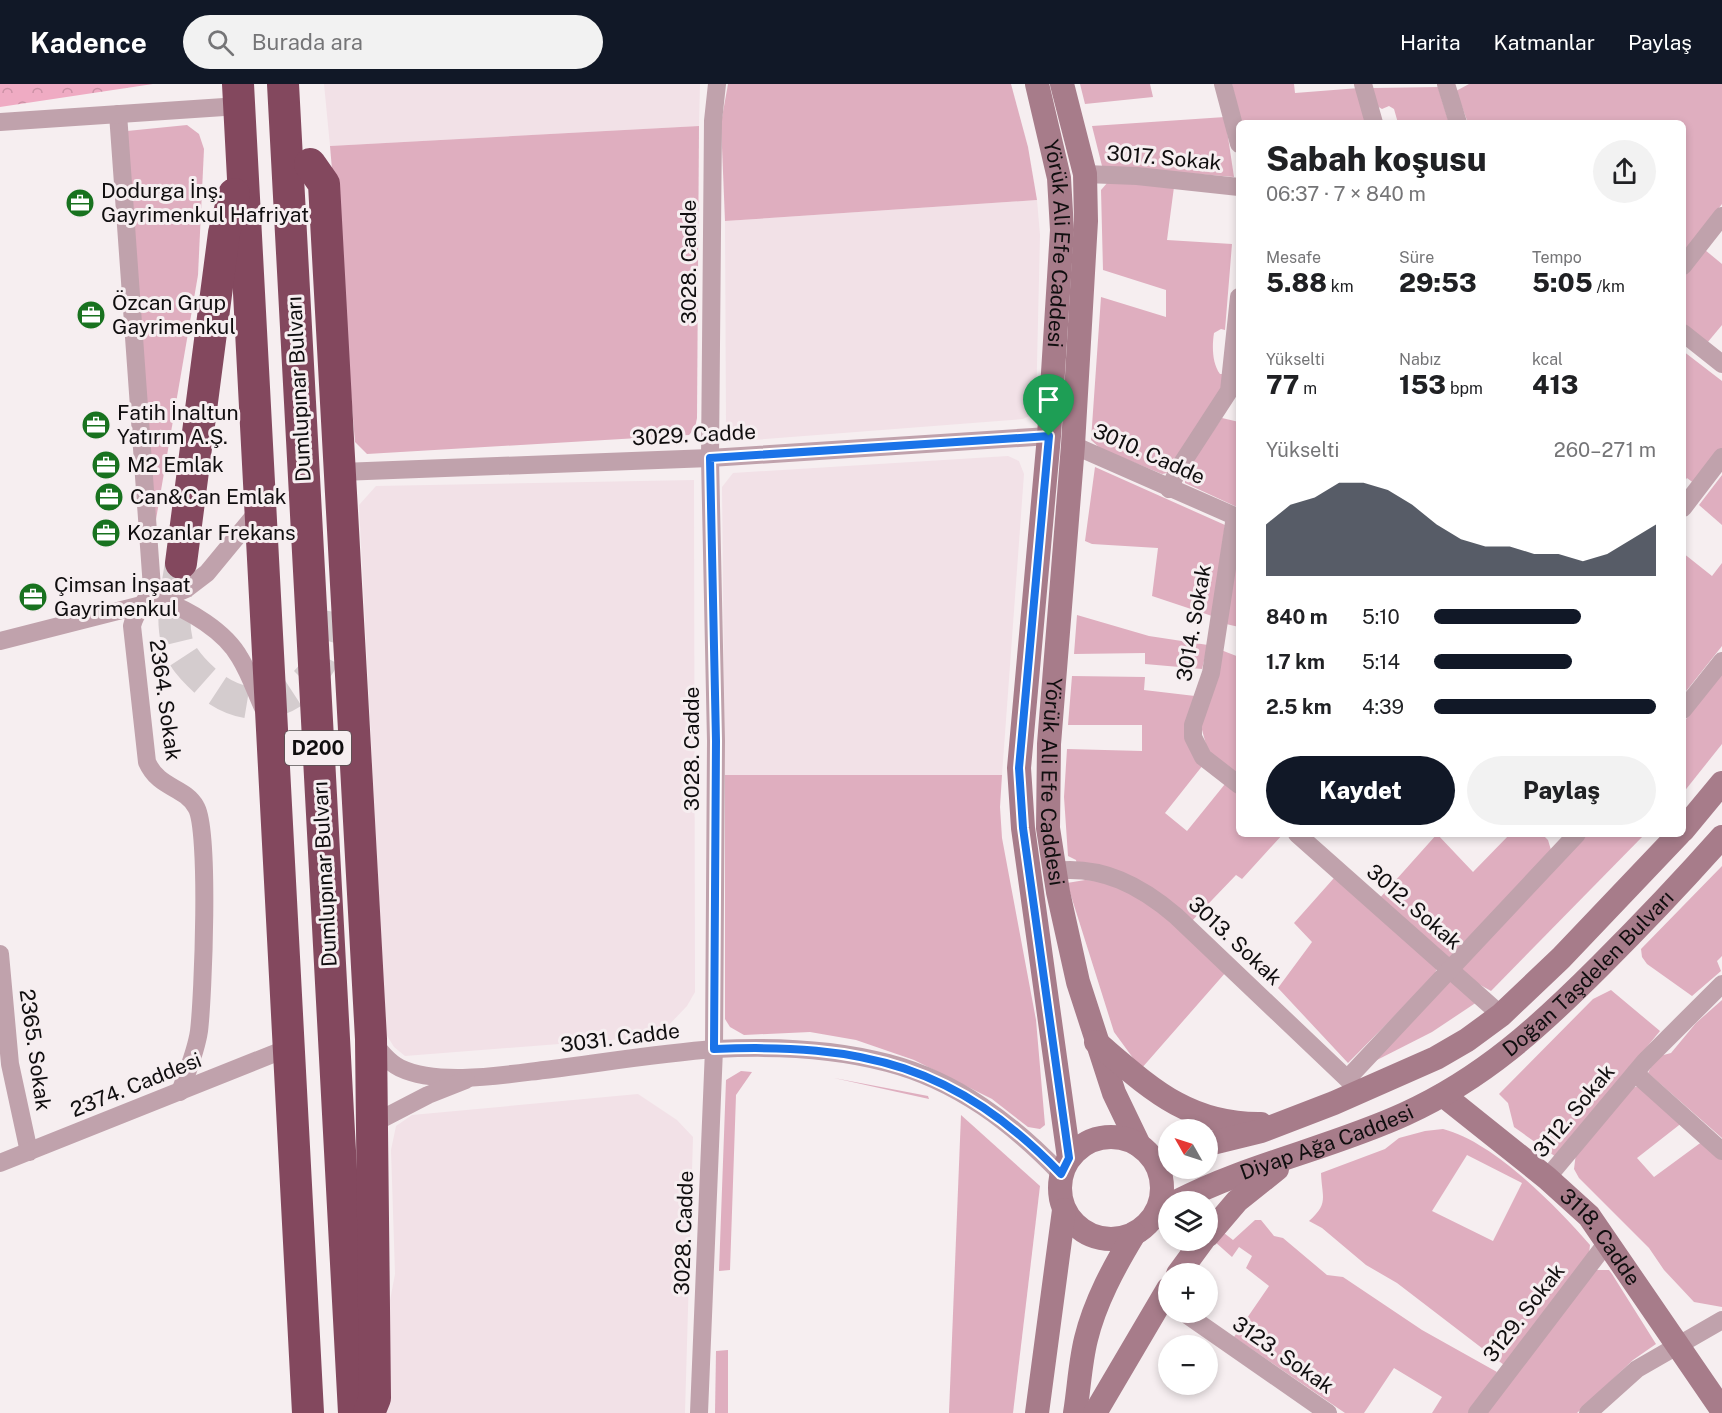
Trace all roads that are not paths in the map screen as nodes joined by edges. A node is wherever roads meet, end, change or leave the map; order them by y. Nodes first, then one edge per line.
1 (283, 84) edge
2 (300, 84) edge
3 (717, 84) edge
4 (1037, 84) edge
5 (1062, 84) edge
6 (1223, 84) edge
7 (1363, 84) edge
8 (1446, 84) edge
9 (238, 95) edge
10 (118, 114) junction
11 (1373, 120) edge
12 (1457, 120) edge
13 (0, 122) edge
14 (1236, 133) edge
15 (242, 161) junction
16 (310, 164) junction
17 (1084, 174) junction
18 (1059, 178) junction
19 (1236, 187) edge
20 (1722, 216) edge
21 (1686, 262) edge
22 (1236, 325) edge
23 (1686, 335) edge
24 (1722, 364) edge
25 (1049, 436) junction
26 (1073, 446) junction
27 (1722, 457) edge
28 (710, 458) junction
29 (341, 472) junction
30 (1169, 489) junction
31 (1686, 504) edge
32 (259, 510) junction
33 (1236, 517) edge
34 (1236, 523) edge
35 (181, 563) tunnel mouth
36 (153, 602) junction
37 (336, 612) tunnel mouth
38 (0, 641) edge
39 (1722, 660) edge
40 (1686, 706) edge
41 (272, 726) junction
42 (1236, 783) edge
43 (1722, 783) edge
44 (1686, 826) edge
45 (1300, 837) edge
46 (1676, 837) edge
47 (1722, 837) edge
48 (1566, 838) edge
49 (1054, 871) junction
50 (0, 954) edge
51 (1452, 970) junction
52 (1722, 984) edge
53 (1501, 1015) junction
54 (371, 1039) junction
55 (1096, 1042) junction
56 (288, 1048) junction
57 (714, 1049) junction
58 (1415, 1068) joint
59 (1635, 1072) junction
60 (471, 1078) junction
61 (1355, 1085) junction
62 (180, 1092) junction
63 (1443, 1095) junction
64 (374, 1123) junction
65 (1282, 1123) junction
66 (1218, 1141) edge
67 (1152, 1150) edge
68 (1722, 1151) edge
69 (29, 1152) junction
70 (1294, 1156) junction
71 (0, 1163) edge
72 (1065, 1166) junction
73 (1547, 1178) junction
74 (1161, 1191) edge
75 (1197, 1191) edge
76 (1064, 1210) junction
77 (1158, 1214) edge
78 (1218, 1223) edge
79 (1134, 1234) junction
80 (1608, 1241) junction
81 (1158, 1311) edge
82 (1722, 1320) edge
83 (1199, 1323) edge
84 (1678, 1343) junction
85 (1722, 1410) edge
86 (1100, 1411) edge
87 (308, 1413) edge
88 (354, 1413) edge
89 (369, 1413) edge
90 (699, 1413) edge
91 (1037, 1413) edge
92 (1075, 1413) edge
93 (1328, 1413) edge
94 (1477, 1413) edge
95 (1587, 1413) edge

1 - 88 highway, Dumlupınar Bulvarı / D200
2 - 16 highway
3 - 28 street, 3028. Cadde
4 - 18 street, Yörük Ali Efe Caddesi
5 - 17 street, Yörük Ali Efe Caddesi
6 - 14 street
7 - 11 street
8 - 12 street
9 - 10 street
9 - 15 highway, D200
10 - 13 street
10 - 36 street, 2364. Sokak
15 - 32 highway, D200
15 - 35 highway
16 - 29 highway, Dumlupınar Bulvarı
16 - 37 highway
17 - 18 street
17 - 19 street, 3017. Sokak
17 - 26 street, Yörük Ali Efe Caddesi
18 - 25 street, Yörük Ali Efe Caddesi
20 - 21 street
22 - 30 street
23 - 24 street
25 - 28 street, 3029. Cadde
25 - 72 street, Yörük Ali Efe Caddesi
26 - 30 street, 3010. Cadde
26 - 49 street, Yörük Ali Efe Caddesi
27 - 31 street
28 - 29 street, 3029. Cadde
28 - 57 street, 3028. Cadde
29 - 54 highway, Dumlupınar Bulvarı
30 - 33 street, 3010. Cadde
32 - 36 street
32 - 41 highway, D200
34 - 42 street, 3014. Sokak
36 - 38 street
36 - 41 street
36 - 62 street, 2364. Sokak
39 - 40 street
41 - 56 highway, D200
43 - 44 street
45 - 51 street, 3012. Sokak
46 - 53 street, Doğan Taşdelen Bulvarı
47 - 63 street, Doğan Taşdelen Bulvarı
48 - 51 street
49 - 55 street, Yörük Ali Efe Caddesi
49 - 61 street, 3013. Sokak
50 - 69 street, 2365. Sokak
51 - 53 street, 3012. Sokak
51 - 61 street
52 - 59 street, 3112. Sokak
53 - 58 street, Doğan Taşdelen Bulvarı
54 - 60 street, 3031. Cadde
54 - 64 highway, Dumlupınar Bulvarı
55 - 65 street
55 - 67 street, Yörük Ali Efe Caddesi
56 - 62 street, 2374. Caddesi
56 - 87 highway, D200
57 - 60 street, 3031. Cadde
57 - 72 street, 3031. Cadde
57 - 90 street, 3028. Cadde
58 - 61 street, Diyap Ağa Caddesi
59 - 68 street, 3112. Sokak
59 - 73 street, 3112. Sokak
60 - 64 street, 3031. Cadde
61 - 65 street, Diyap Ağa Caddesi
62 - 69 street, 2374. Caddesi
63 - 70 street, Diyap Ağa Caddesi
63 - 73 street, 3118. Cadde
64 - 89 highway, Dumlupınar Bulvarı
65 - 66 street, Diyap Ağa Caddesi
67 - 72 street
67 - 74 street
69 - 71 street, 2374. Caddesi
70 - 75 street, Diyap Ağa Caddesi
70 - 78 street
72 - 76 street
73 - 80 street, 3118. Cadde
76 - 79 street
76 - 91 street
77 - 79 street
79 - 92 street
80 - 84 street, 3118. Cadde
80 - 94 street, 3129. Sokak
81 - 86 street
82 - 84 street
83 - 93 street, 3123. Sokak
84 - 85 street, 3118. Cadde
84 - 95 street

